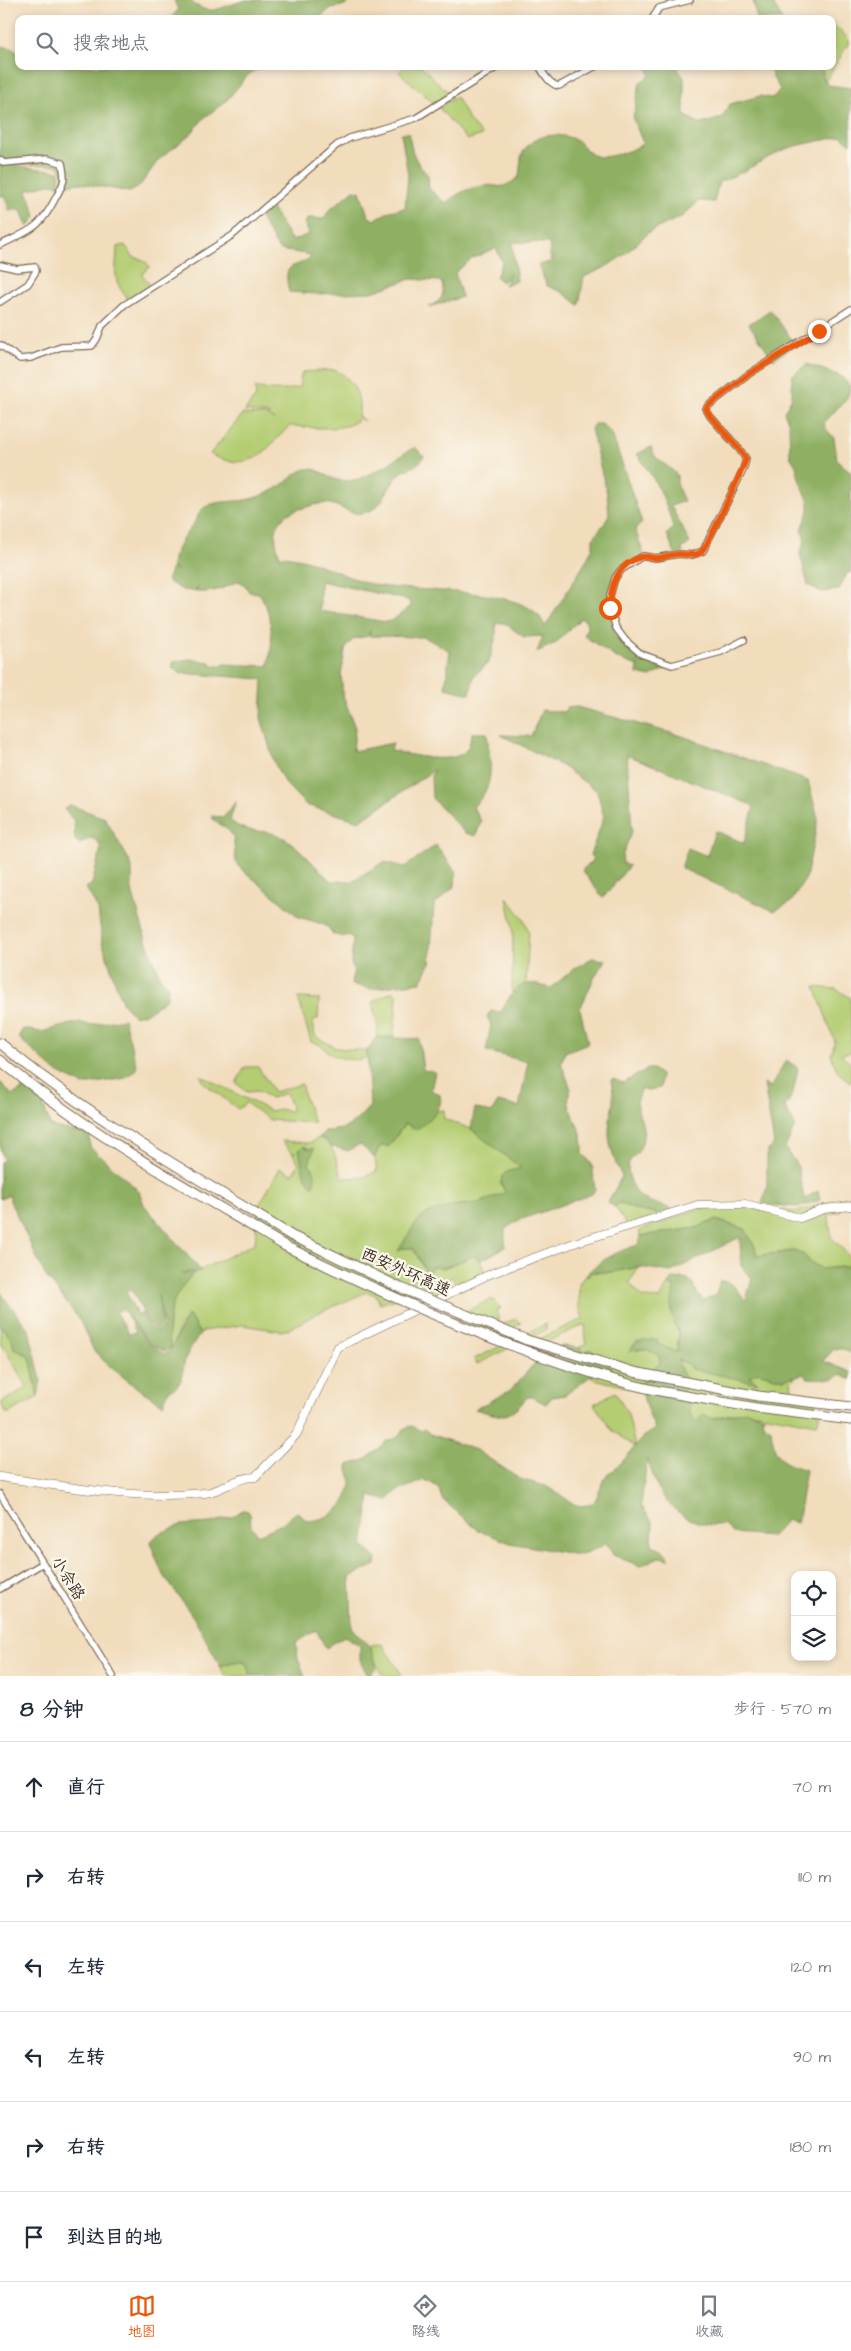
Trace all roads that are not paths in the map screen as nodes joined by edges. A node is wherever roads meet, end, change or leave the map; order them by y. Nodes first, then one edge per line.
1 (690, 0) edge
2 (655, 15) edge
3 (493, 70) edge
4 (542, 70) edge
5 (589, 70) edge
6 (0, 160) edge
7 (0, 245) edge
8 (0, 265) edge
9 (0, 302) edge
10 (851, 309) edge
11 (0, 345) edge
12 (744, 640) dead end
13 (0, 1043) edge
14 (0, 1060) edge
15 (851, 1206) edge
16 (851, 1407) edge
17 (851, 1420) edge
18 (0, 1477) edge
19 (0, 1494) edge
20 (43, 1563) junction
21 (0, 1590) edge
22 (112, 1676) edge

1 - 2 street
3 - 11 street
4 - 5 street
6 - 7 street
8 - 9 street
10 - 12 street
13 - 16 highway, 西安外环高速, bridge
14 - 17 highway, 西安外环高速, bridge
15 - 18 main road
19 - 20 street, 小佘路
20 - 21 street
20 - 22 street, 小佘路

